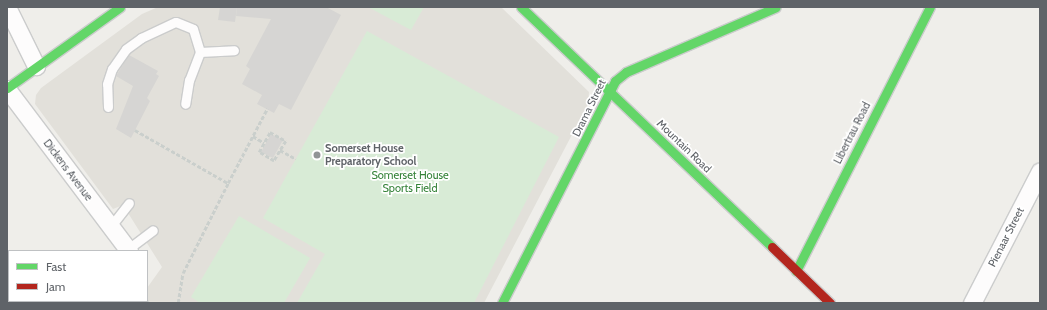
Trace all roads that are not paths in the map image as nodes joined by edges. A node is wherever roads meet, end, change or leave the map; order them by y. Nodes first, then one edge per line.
1 (7, 7) edge
2 (120, 7) edge
3 (521, 7) edge
4 (776, 7) edge
5 (930, 7) edge
6 (234, 50) dead end
7 (200, 52) junction
8 (36, 66) junction
9 (7, 88) edge
10 (608, 90) junction
11 (185, 104) dead end
12 (108, 107) dead end
13 (1040, 171) edge
14 (129, 203) dead end
15 (111, 226) junction
16 (153, 230) dead end
17 (129, 250) edge
18 (796, 271) junction
19 (502, 303) edge
20 (830, 303) edge
21 (972, 303) edge

1 - 8 street
2 - 8 street
3 - 10 street, Mountain Road
4 - 10 street, Drama Street
5 - 18 street, Libertrau Road
6 - 7 lane
7 - 11 lane
7 - 12 lane
8 - 9 street
9 - 15 street, Dickens Avenue
10 - 18 street, Mountain Road
10 - 19 street, Drama Street
13 - 21 street, Pienaar Street
14 - 15 lane
15 - 17 street, Dickens Avenue
16 - 17 lane
18 - 20 street, Mountain Road

